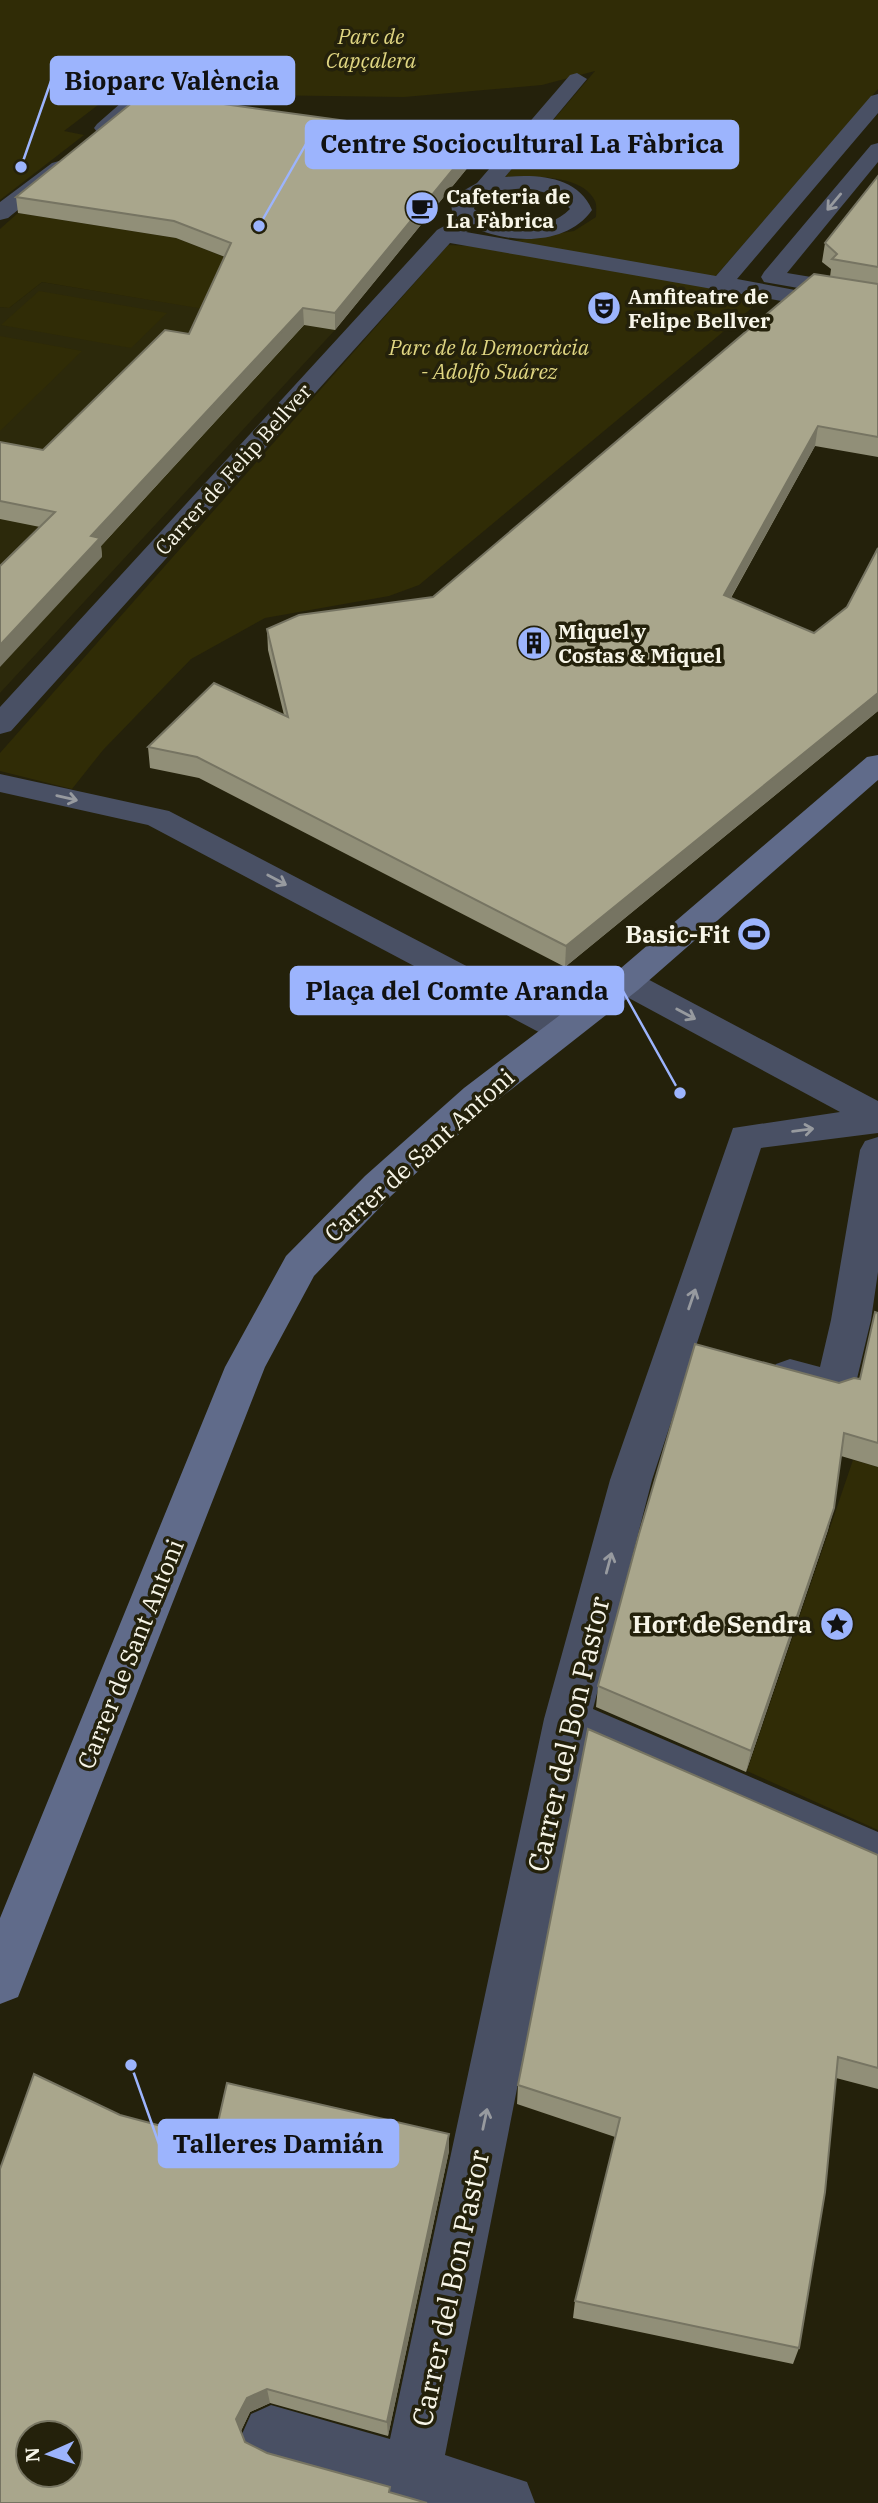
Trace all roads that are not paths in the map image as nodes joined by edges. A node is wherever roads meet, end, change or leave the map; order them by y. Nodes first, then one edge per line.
1 (577, 79) dead end
2 (153, 85) dead end
3 (878, 100) edge
4 (878, 149) edge
5 (486, 186) junction
6 (0, 213) edge
7 (471, 220) junction
8 (445, 235) junction
9 (721, 284) junction
10 (787, 295) edge
11 (878, 296) edge
12 (0, 725) edge
13 (878, 764) edge
14 (0, 783) edge
15 (626, 982) junction
16 (562, 1030) junction
17 (878, 1119) edge
18 (878, 1150) edge
19 (865, 1323) edge
20 (756, 1366) edge
21 (567, 1720) junction
22 (878, 1855) edge
23 (0, 1980) edge
24 (271, 2434) dead end
25 (412, 2474) junction
26 (506, 2503) edge

1 - 5 street
2 - 6 street
3 - 9 street
4 -> 11 street
5 - 7 street
5 - 7 street
7 - 8 street, Carrer de Felip Bellver
8 - 9 street
8 - 12 street, Carrer de Felip Bellver
9 - 10 street
13 - 15 street, Carrer de Sant Antoni
14 -> 16 street
15 - 16 street, Carrer de Sant Antoni
15 -> 17 street
16 - 23 street, Carrer de Sant Antoni
21 -> 17 street, Carrer del Bon Pastor
18 - 19 street
19 - 20 street
21 - 22 street
25 -> 21 street, Carrer del Bon Pastor
24 - 25 street
25 - 26 street

